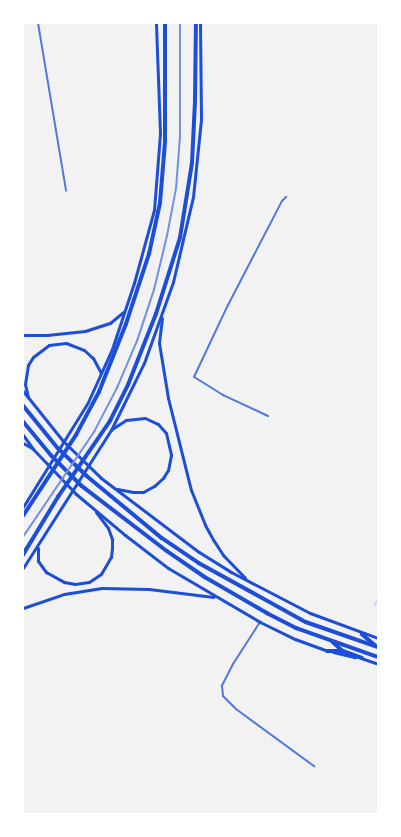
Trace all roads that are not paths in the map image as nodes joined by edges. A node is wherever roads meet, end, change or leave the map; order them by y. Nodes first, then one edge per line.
1 (38, 23) edge
2 (156, 23) edge
3 (165, 23) edge
4 (196, 23) edge
5 (200, 23) edge
6 (66, 191) dead end
7 (286, 196) dead end
8 (165, 306) junction
9 (124, 310) junction
10 (23, 335) edge
11 (101, 374) junction
12 (23, 391) edge
13 (29, 399) junction
14 (23, 405) edge
15 (268, 416) dead end
16 (23, 421) edge
17 (111, 430) junction
18 (23, 435) edge
19 (23, 443) edge
20 (34, 449) junction
21 (114, 488) junction
22 (58, 497) junction
23 (23, 507) edge
24 (94, 509) junction
25 (23, 516) edge
26 (40, 541) junction
27 (23, 550) edge
28 (23, 555) edge
29 (23, 568) edge
30 (253, 583) junction
31 (215, 597) junction
32 (23, 608) edge
33 (260, 622) junction
34 (362, 634) junction
35 (378, 638) edge
36 (330, 640) junction
37 (360, 642) junction
38 (378, 643) edge
39 (366, 644) junction
40 (373, 644) junction
41 (378, 647) edge
42 (327, 651) junction
43 (343, 651) junction
44 (365, 653) junction
45 (378, 657) edge
46 (362, 658) junction
47 (378, 664) edge
48 (314, 766) dead end

1 - 6 street
2 - 9 main road
3 - 25 highway
4 - 22 highway
5 - 8 main road
7 - 15 street
8 - 17 main road
8 - 30 main road
9 - 10 main road
9 - 11 main road
11 - 13 main road
11 - 23 main road
12 - 13 main road
13 - 21 main road
14 - 37 highway
16 - 36 highway
17 - 21 main road
17 - 26 main road
18 - 20 main road
19 - 20 main road
20 - 24 main road
21 - 30 main road
22 - 27 lane
22 - 28 highway
24 - 26 main road
24 - 31 main road
26 - 29 main road
30 - 34 main road
31 - 32 main road
31 - 33 main road
33 - 42 main road
33 - 48 street
34 - 35 main road
34 - 40 highway
36 - 43 highway
36 - 44 highway
37 - 39 highway
37 - 40 highway
38 - 40 highway
39 - 41 highway
39 - 44 highway
40 - 41 highway
42 - 43 highway
42 - 46 main road
43 - 44 highway
43 - 46 highway
44 - 45 highway
46 - 47 main road

